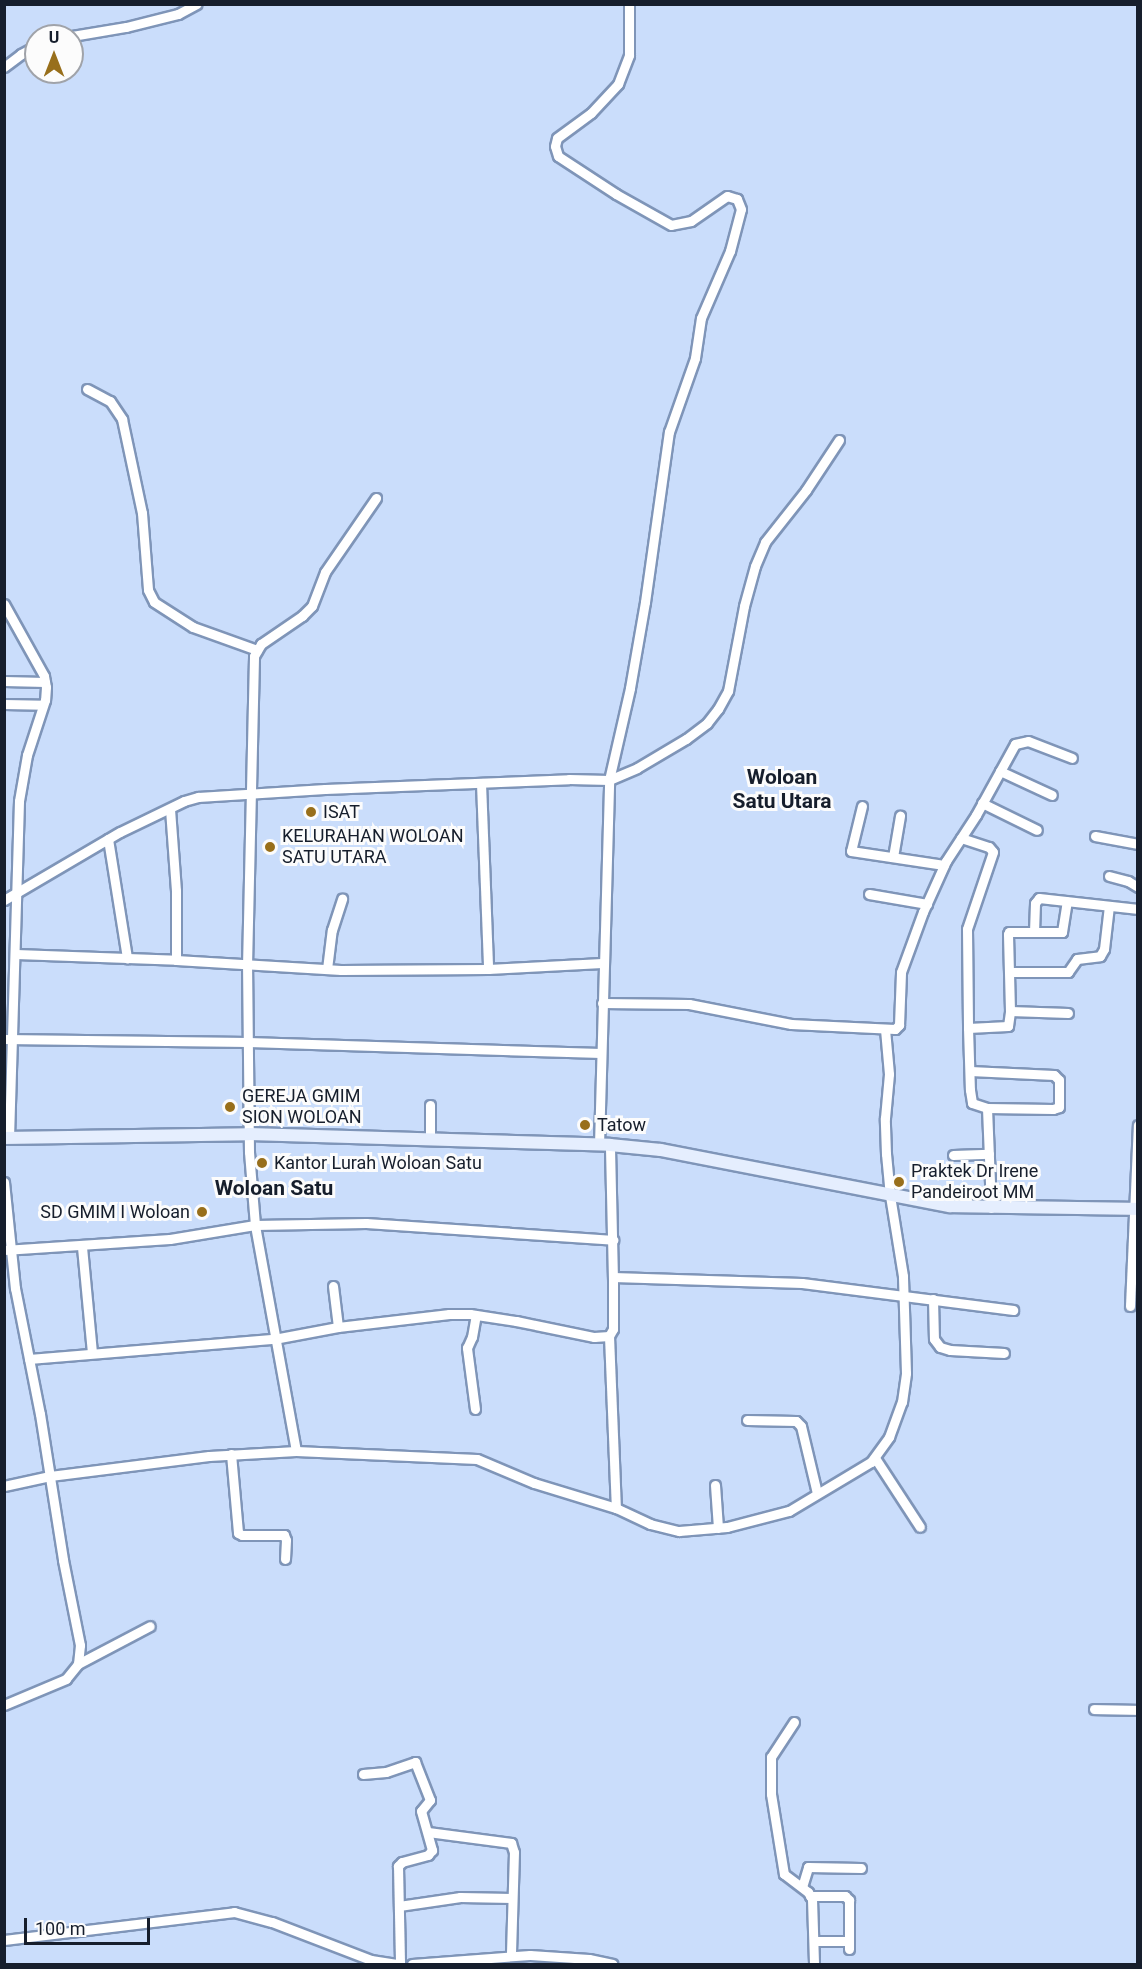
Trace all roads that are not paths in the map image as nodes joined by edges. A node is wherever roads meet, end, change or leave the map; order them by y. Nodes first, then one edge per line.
1 (197, 4) edge
2 (629, 4) edge
3 (84, 34) edge
4 (24, 52) edge
5 (4, 67) edge
6 (87, 389) dead end
7 (839, 440) dead end
8 (376, 498) dead end
9 (4, 604) edge
10 (257, 650) junction
11 (4, 681) edge
12 (45, 682) junction
13 (4, 704) edge
14 (43, 705) junction
15 (1072, 758) dead end
16 (1000, 771) junction
17 (609, 780) junction
18 (481, 783) junction
19 (251, 792) junction
20 (1052, 795) dead end
21 (982, 803) junction
22 (862, 806) dead end
23 (170, 809) junction
24 (900, 816) dead end
25 (1037, 830) dead end
26 (1095, 836) dead end
27 (961, 838) junction
28 (108, 839) junction
29 (1137, 844) edge
30 (893, 857) junction
31 (944, 865) junction
32 (1109, 876) dead end
33 (1137, 886) edge
34 (15, 894) junction
35 (869, 894) dead end
36 (342, 899) dead end
37 (4, 900) edge
38 (1066, 901) junction
39 (927, 904) junction
40 (1109, 906) junction
41 (1137, 909) edge
42 (1034, 932) junction
43 (16, 954) junction
44 (127, 958) junction
45 (176, 960) junction
46 (602, 963) junction
47 (247, 966) junction
48 (327, 969) junction
49 (488, 969) junction
50 (1010, 972) junction
51 (602, 1003) junction
52 (1010, 1011) junction
53 (1068, 1013) dead end
54 (968, 1028) junction
55 (885, 1029) junction
56 (8, 1039) edge
57 (248, 1041) junction
58 (601, 1053) junction
59 (970, 1071) junction
60 (430, 1105) dead end
61 (987, 1108) junction
62 (1137, 1125) edge
63 (249, 1134) junction
64 (7, 1138) edge
65 (430, 1139) junction
66 (604, 1145) junction
67 (989, 1154) junction
68 (953, 1155) dead end
69 (4, 1182) edge
70 (890, 1196) junction
71 (991, 1208) junction
72 (1136, 1209) edge
73 (255, 1225) junction
74 (613, 1240) junction
75 (82, 1247) junction
76 (7, 1250) edge
77 (613, 1277) junction
78 (333, 1286) dead end
79 (903, 1295) junction
80 (933, 1299) junction
81 (1130, 1306) dead end
82 (1013, 1310) dead end
83 (476, 1315) junction
84 (338, 1327) junction
85 (609, 1336) junction
86 (274, 1339) junction
87 (92, 1353) junction
88 (1004, 1353) dead end
89 (29, 1359) junction
90 (475, 1409) dead end
91 (747, 1420) dead end
92 (296, 1451) junction
93 (231, 1455) junction
94 (875, 1458) junction
95 (50, 1476) junction
96 (716, 1485) dead end
97 (4, 1486) edge
98 (817, 1493) junction
99 (616, 1508) junction
100 (920, 1527) dead end
101 (718, 1528) junction
102 (285, 1559) dead end
103 (150, 1626) dead end
104 (78, 1664) junction
105 (4, 1705) edge
106 (1094, 1709) dead end
107 (1137, 1710) edge
108 (794, 1722) dead end
109 (363, 1774) dead end
110 (428, 1832) junction
111 (861, 1868) dead end
112 (802, 1887) junction
113 (810, 1896) junction
114 (512, 1898) junction
115 (399, 1906) junction
116 (4, 1941) edge
117 (814, 1941) junction
118 (511, 1955) junction
119 (398, 1965) edge
120 (412, 1965) edge
121 (612, 1965) edge
122 (814, 1965) edge

1 - 3 street
2 - 17 street
4 - 5 street
6 - 10 street
7 - 17 street
8 - 10 street
9 - 12 street
10 - 19 street
11 - 12 street
12 - 14 street
13 - 14 street
14 - 34 street
15 - 16 street
16 - 20 street
16 - 21 street
17 - 18 street
17 - 46 street
18 - 19 street
18 - 49 street
19 - 23 street
19 - 47 street
21 - 25 street
21 - 27 street
22 - 30 street
23 - 28 street
23 - 45 street
24 - 30 street
26 - 29 street
27 - 31 street
27 - 54 street
28 - 34 street
28 - 44 street
30 - 31 street
31 - 39 street
32 - 33 street
34 - 37 street
34 - 43 street
35 - 39 street
36 - 48 street
38 - 40 street
38 - 42 street
38 - 42 street
39 - 55 street
40 - 41 street
40 - 50 street
42 - 50 street
43 - 44 street
43 - 56 street
44 - 45 street
45 - 47 street
46 - 49 street
46 - 51 street
47 - 48 street
47 - 57 street
48 - 49 street
50 - 52 street
51 - 55 street
51 - 58 street
52 - 53 street
52 - 54 street
54 - 59 street
55 - 70 street
56 - 57 street
56 - 64 street
57 - 58 street
57 - 63 street
58 - 66 street
59 - 61 street
59 - 61 street
60 - 65 street
61 - 67 street
62 - 72 street
63 - 64 main road
63 - 65 main road
63 - 73 street
65 - 66 main road
66 - 70 main road
66 - 74 street
67 - 68 street
67 - 71 street
69 - 76 street
70 - 71 main road
70 - 79 street
71 - 72 main road
72 - 81 street
73 - 74 street
73 - 75 street
73 - 86 street
74 - 77 street
75 - 76 street
75 - 87 street
76 - 89 street
77 - 79 street
77 - 85 street
78 - 84 street
79 - 80 street
79 - 94 street
80 - 82 street
80 - 88 street
83 - 84 street
83 - 85 street
83 - 90 street
84 - 86 street
85 - 99 street
86 - 87 street
86 - 92 street
87 - 89 street
89 - 95 street
91 - 98 street
92 - 93 street
92 - 99 street
93 - 95 street
93 - 102 street
94 - 98 street
94 - 100 street
95 - 97 street
95 - 104 street
96 - 101 street
98 - 101 street
99 - 101 street
103 - 104 street
104 - 105 street
106 - 107 street
108 - 112 street
109 - 110 street
110 - 114 street
110 - 115 street
111 - 112 street
112 - 113 street
113 - 117 street
113 - 117 street
114 - 115 street
114 - 118 street
115 - 119 street
116 - 119 street
117 - 122 street
118 - 120 street
118 - 121 street

